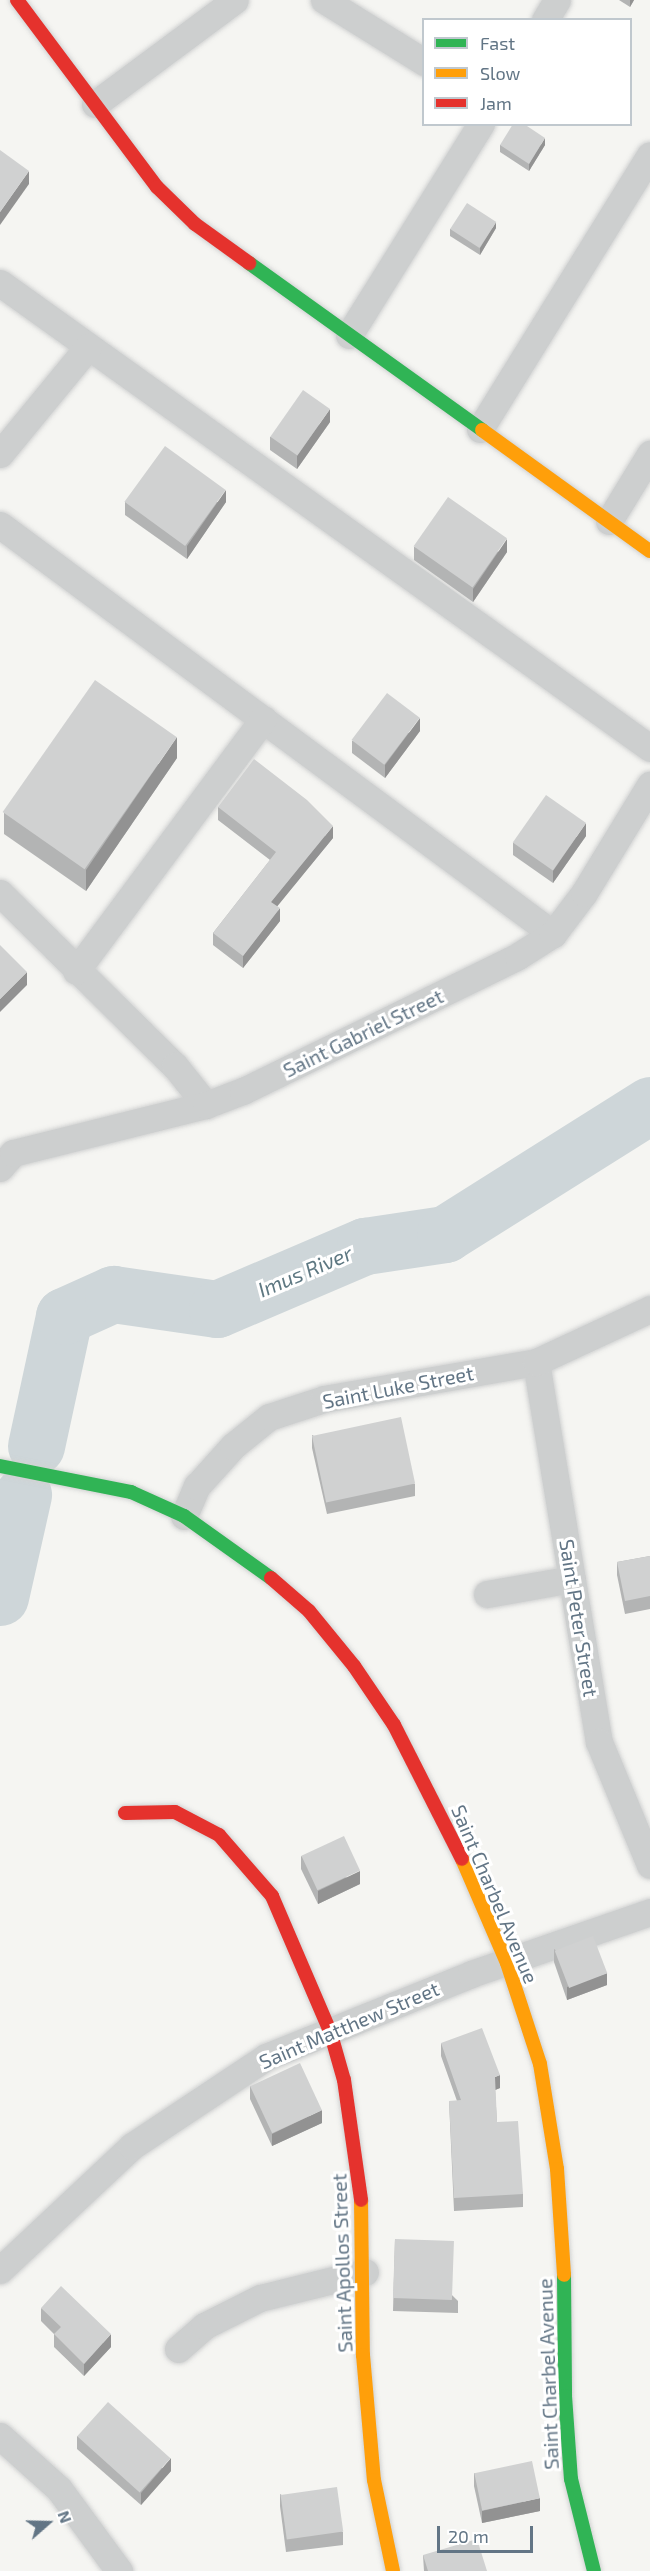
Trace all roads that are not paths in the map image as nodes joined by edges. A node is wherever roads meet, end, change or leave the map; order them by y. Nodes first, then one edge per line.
1 (17, 0) edge
2 (235, 0) edge
3 (324, 0) edge
4 (557, 0) edge
5 (547, 18) edge
6 (422, 61) edge
7 (95, 104) junction
8 (480, 126) edge
9 (650, 155) edge
10 (0, 283) edge
11 (349, 335) junction
12 (88, 348) junction
13 (480, 429) junction
14 (0, 454) edge
15 (650, 454) edge
16 (609, 521) junction
17 (0, 525) edge
18 (650, 550) edge
19 (263, 719) junction
20 (650, 748) edge
21 (650, 785) edge
22 (0, 892) edge
23 (553, 934) junction
24 (76, 971) junction
25 (206, 1105) junction
26 (4, 1154) edge
27 (650, 1309) edge
28 (537, 1362) junction
29 (0, 1466) edge
30 (184, 1516) junction
31 (572, 1579) junction
32 (487, 1594) dead end
33 (125, 1813) dead end
34 (650, 1865) edge
35 (650, 1912) edge
36 (507, 1963) junction
37 (330, 2031) junction
38 (0, 2270) edge
39 (365, 2272) junction
40 (178, 2349) dead end
41 (0, 2436) edge
42 (119, 2571) edge
43 (393, 2571) edge
44 (594, 2571) edge

1 - 7 street
2 - 7 street
3 - 6 street
4 - 5 street
7 - 11 street
8 - 11 street
9 - 13 street
10 - 12 street
11 - 13 street
12 - 14 street
12 - 20 street
13 - 16 street
15 - 16 street
16 - 18 street
17 - 19 street
19 - 23 street
19 - 24 street
21 - 23 street, Saint Gabriel Street
22 - 24 street
23 - 25 street, Saint Gabriel Street
24 - 25 street
25 - 26 street, Saint Gabriel Street
27 - 28 street, Saint Luke Street
28 - 30 street, Saint Luke Street
28 - 31 street, Saint Peter Street
29 - 30 street, Saint Charbel Avenue
30 - 36 street, Saint Charbel Avenue
31 - 32 street
31 - 34 street, Saint Peter Street
33 - 37 street, Saint Apollos Street
35 - 36 street, Saint Matthew Street
36 - 37 street, Saint Matthew Street
36 - 44 street, Saint Charbel Avenue
37 - 38 street, Saint Matthew Street
37 - 39 street, Saint Apollos Street
39 - 40 street
39 - 43 street, Saint Apollos Street
41 - 42 street

